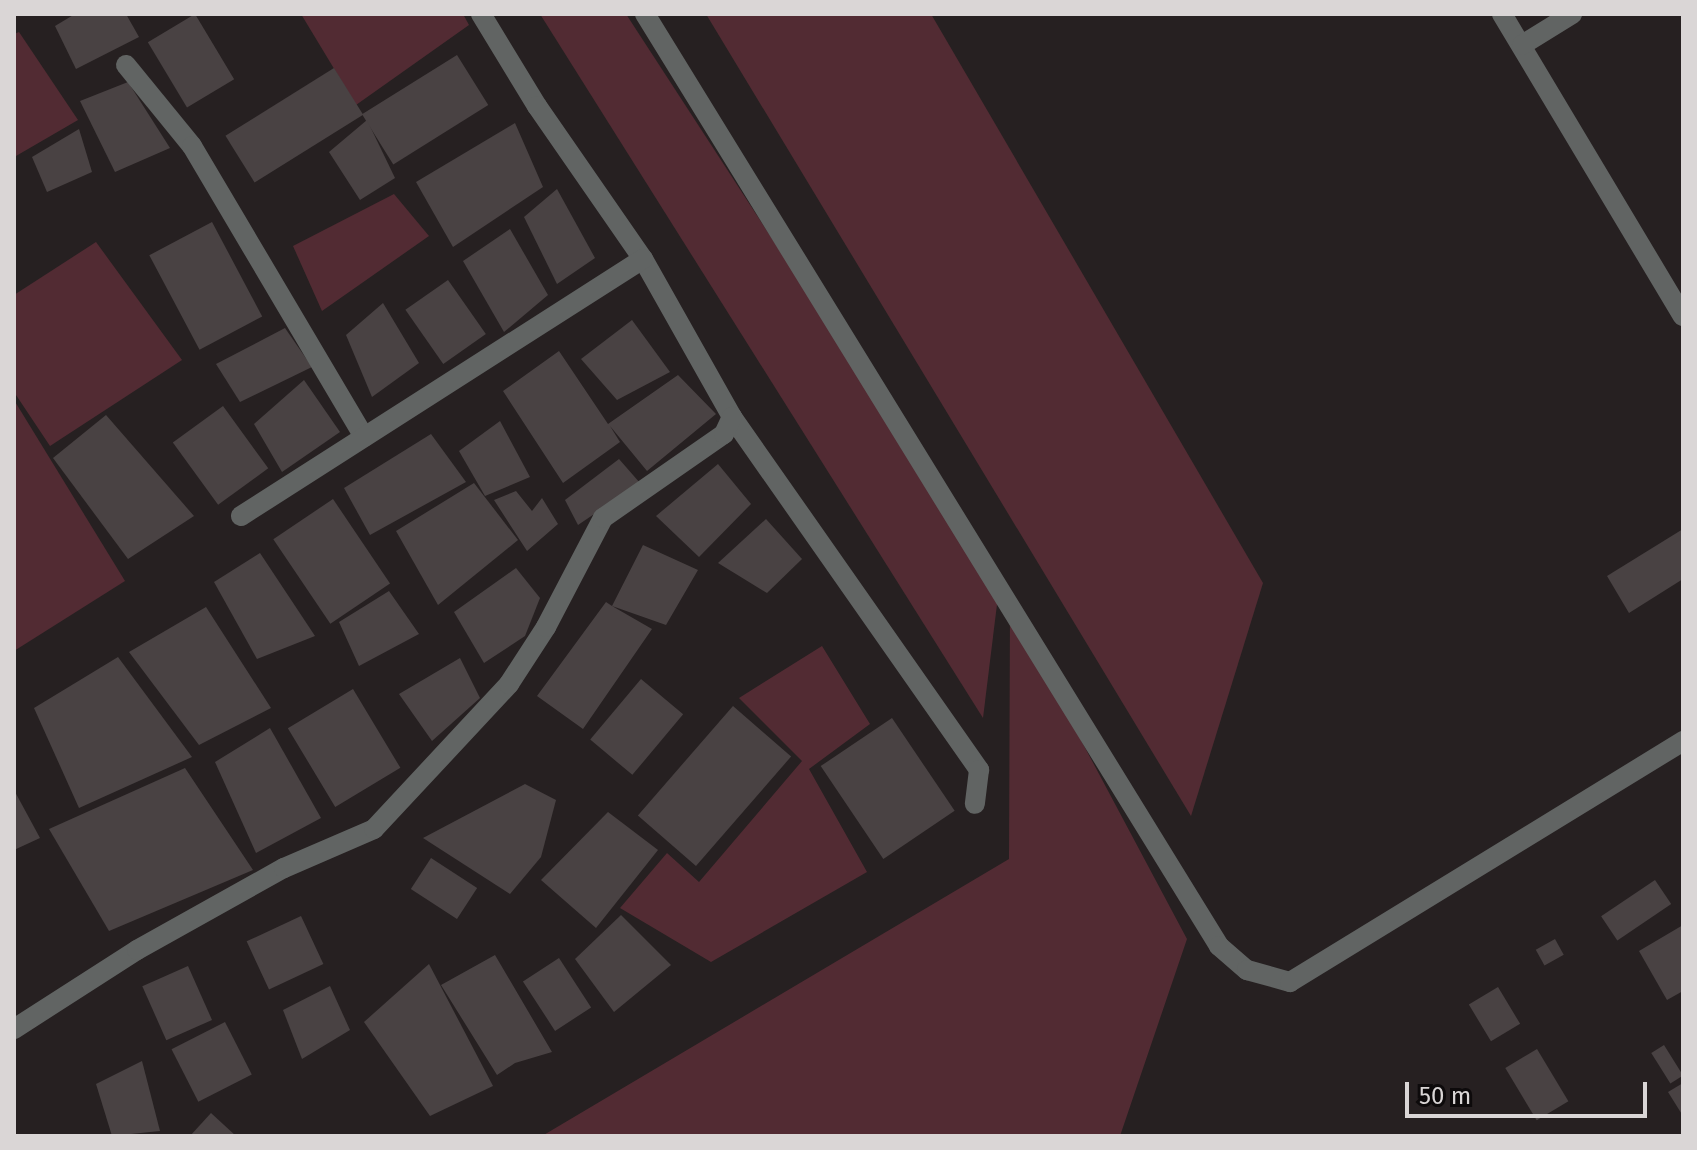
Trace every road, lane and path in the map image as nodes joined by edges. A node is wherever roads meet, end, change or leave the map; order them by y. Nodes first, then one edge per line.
1 (481, 14) edge
2 (645, 14) edge
3 (1502, 14) edge
4 (1572, 14) edge
5 (1522, 45) junction
6 (126, 65) dead end
7 (643, 259) junction
8 (1683, 316) edge
9 (732, 417) junction
10 (364, 437) junction
11 (241, 516) dead end
12 (1683, 741) edge
13 (975, 804) dead end
14 (14, 1029) edge

1 - 7 street
2 - 12 street
3 - 5 street
4 - 5 street
5 - 8 street
6 - 10 street
7 - 9 street
7 - 10 street
9 - 13 street
9 - 14 street
10 - 11 street

